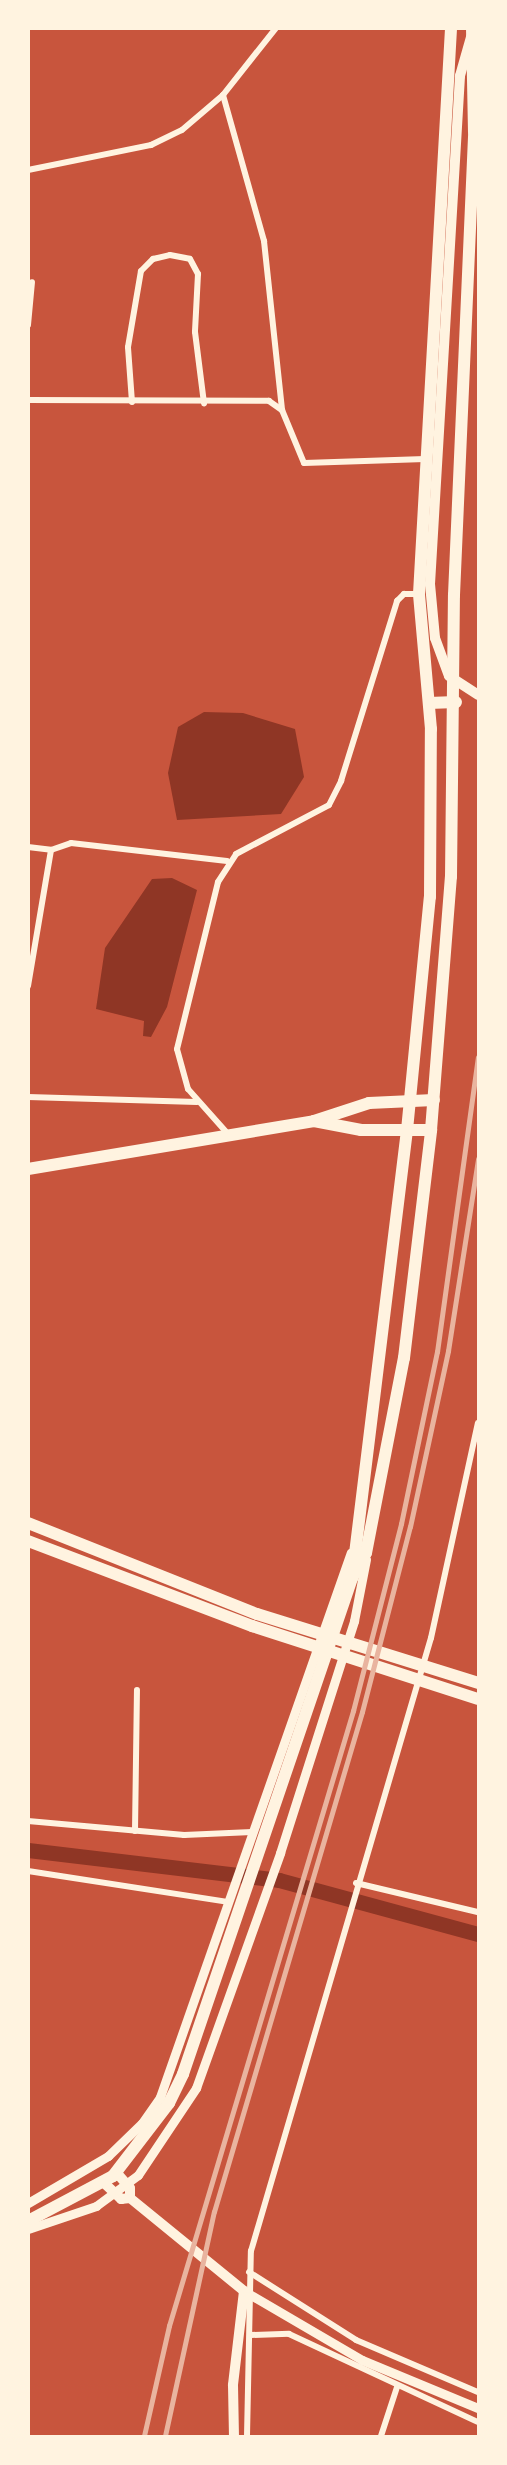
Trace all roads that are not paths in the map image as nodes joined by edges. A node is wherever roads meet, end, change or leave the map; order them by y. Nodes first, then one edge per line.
1 (276, 28) edge
2 (451, 28) edge
3 (472, 32) edge
4 (462, 61) junction
5 (223, 94) junction
6 (28, 170) edge
7 (32, 282) dead end
8 (28, 325) edge
9 (28, 400) edge
10 (132, 402) junction
11 (204, 403) junction
12 (282, 410) junction
13 (424, 459) junction
14 (420, 594) junction
15 (478, 695) edge
16 (456, 702) junction
17 (429, 703) junction
18 (28, 847) edge
19 (51, 850) junction
20 (226, 861) junction
21 (28, 986) edge
22 (28, 1097) edge
23 (411, 1100) junction
24 (434, 1100) junction
25 (197, 1102) junction
26 (314, 1121) junction
27 (407, 1130) junction
28 (431, 1130) junction
29 (228, 1134) junction
30 (28, 1168) edge
31 (478, 1424) edge
32 (28, 1523) edge
33 (28, 1541) edge
34 (351, 1552) junction
35 (366, 1553) junction
36 (352, 1578) junction
37 (254, 1620) junction
38 (478, 1683) edge
39 (137, 1690) dead end
40 (478, 1699) edge
41 (28, 1821) edge
42 (135, 1831) junction
43 (252, 1832) junction
44 (28, 1871) edge
45 (356, 1883) junction
46 (228, 1902) junction
47 (478, 1912) edge
48 (116, 2172) junction
49 (103, 2182) junction
50 (130, 2198) junction
51 (28, 2203) edge
52 (28, 2221) edge
53 (28, 2229) edge
54 (249, 2272) junction
55 (243, 2291) junction
56 (251, 2335) junction
57 (397, 2387) junction
58 (478, 2392) edge
59 (478, 2408) edge
60 (478, 2422) edge
61 (234, 2436) edge
62 (247, 2436) edge
63 (381, 2436) edge

1 - 5 street
2 - 4 main road
2 - 13 main road
3 - 4 main road
3 - 16 main road
4 - 15 main road
5 - 6 street
5 - 12 street
7 - 8 street
9 - 10 street
10 - 11 street
10 - 11 street
11 - 12 street
12 - 13 street
13 - 14 main road
14 - 17 main road
14 - 20 street
16 - 17 main road
16 - 24 main road
17 - 23 main road
18 - 19 street
19 - 20 street
19 - 21 street
20 - 25 street
22 - 25 street
23 - 24 main road
23 - 26 main road
23 - 27 main road
24 - 28 main road
25 - 29 street
26 - 27 main road
26 - 29 main road
27 - 28 main road
27 - 34 main road
28 - 35 main road
29 - 30 main road
31 - 45 street
32 - 37 main road
33 - 37 main road
34 - 36 main road
34 - 43 street
35 - 36 main road
35 - 53 street
36 - 48 main road
37 - 38 main road
37 - 40 main road
39 - 42 street
41 - 42 street
42 - 43 street
43 - 46 street
44 - 46 street
45 - 47 street
45 - 54 street
46 - 51 street
48 - 49 main road
48 - 50 main road
49 - 50 main road
49 - 52 main road
50 - 55 main road
54 - 56 street
54 - 58 street
55 - 59 street
55 - 61 main road
56 - 57 street
56 - 62 street
57 - 60 street
57 - 63 street

